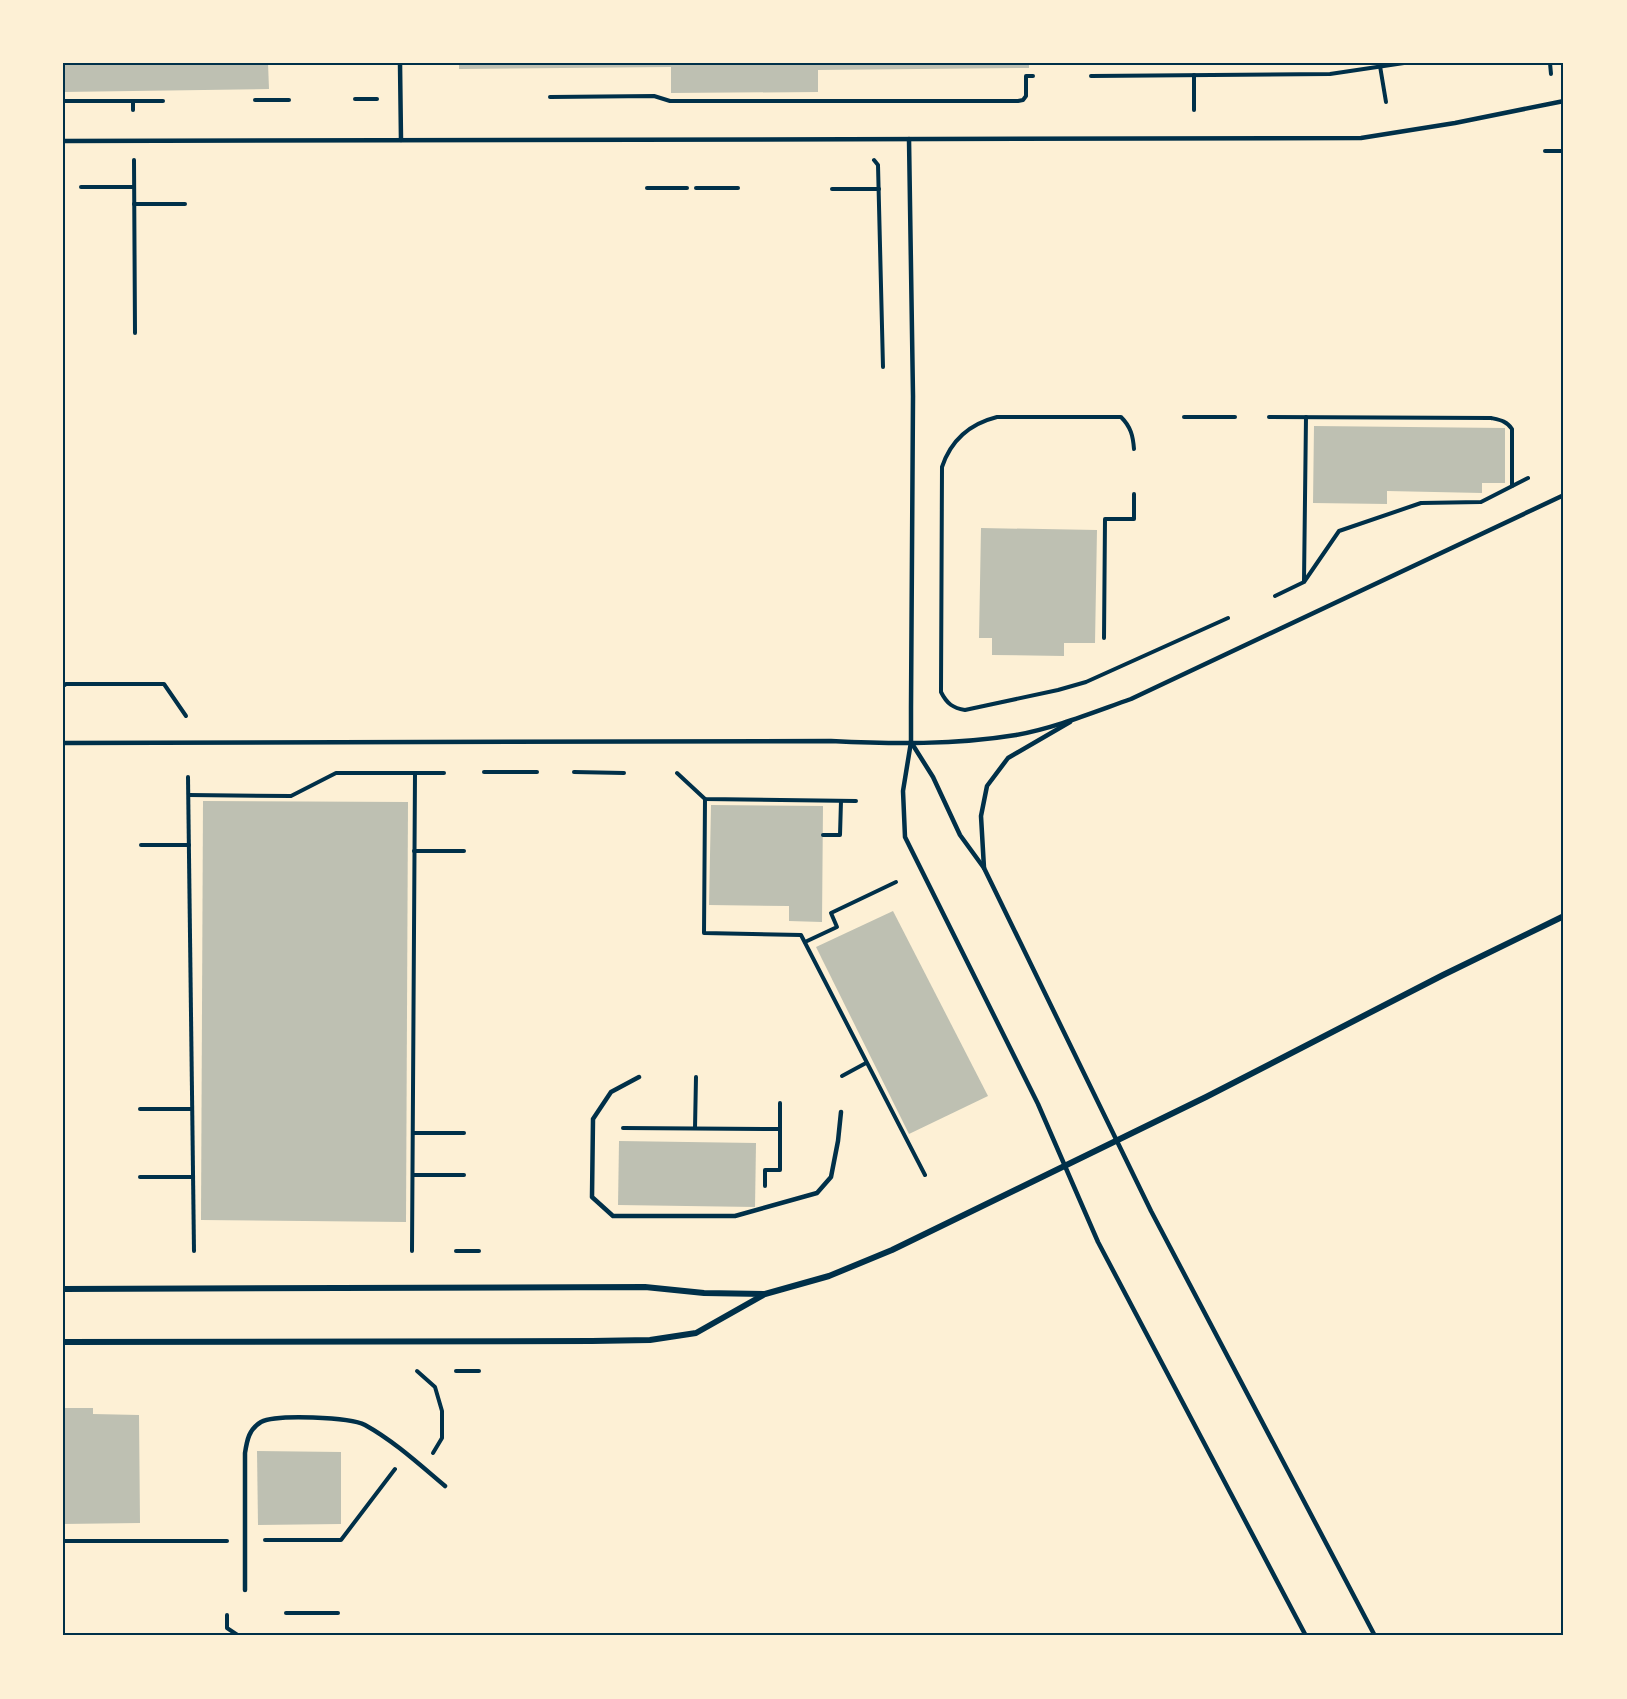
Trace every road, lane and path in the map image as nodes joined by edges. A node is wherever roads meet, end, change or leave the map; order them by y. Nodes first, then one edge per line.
1 (400, 63) edge
2 (1404, 63) edge
3 (1550, 63) edge
4 (1380, 66) junction
5 (1551, 74) dead end
6 (1194, 75) junction
7 (1033, 76) dead end
8 (1091, 76) dead end
9 (550, 97) dead end
10 (355, 99) dead end
11 (377, 99) dead end
12 (255, 100) dead end
13 (290, 100) dead end
14 (63, 101) edge
15 (133, 101) junction
16 (163, 101) dead end
17 (878, 101) junction
18 (1564, 101) edge
19 (1386, 102) dead end
20 (877, 109) dead end
21 (133, 110) dead end
22 (1194, 110) dead end
23 (909, 139) junction
24 (401, 140) junction
25 (63, 141) edge
26 (1545, 151) dead end
27 (1564, 151) edge
28 (134, 156) dead end
29 (874, 160) dead end
30 (81, 187) dead end
31 (134, 187) junction
32 (647, 188) dead end
33 (687, 188) dead end
34 (696, 188) dead end
35 (738, 188) dead end
36 (832, 189) dead end
37 (879, 189) junction
38 (134, 204) junction
39 (185, 204) dead end
40 (135, 333) dead end
41 (883, 367) dead end
42 (1184, 417) dead end
43 (1235, 417) dead end
44 (1269, 417) dead end
45 (1306, 417) junction
46 (1134, 449) dead end
47 (1528, 478) dead end
48 (1512, 486) junction
49 (1134, 494) dead end
50 (1564, 495) edge
51 (1304, 582) junction
52 (1275, 596) dead end
53 (1228, 618) dead end
54 (1104, 638) dead end
55 (63, 686) edge
56 (946, 702) junction
57 (940, 707) dead end
58 (186, 716) dead end
59 (1078, 717) junction
60 (911, 742) junction
61 (63, 743) edge
62 (432, 765) dead end
63 (484, 772) dead end
64 (537, 772) dead end
65 (574, 772) dead end
66 (414, 773) junction
67 (432, 773) junction
68 (444, 773) dead end
69 (624, 773) dead end
70 (677, 773) dead end
71 (188, 777) dead end
72 (189, 795) junction
73 (705, 799) junction
74 (841, 801) junction
75 (856, 801) dead end
76 (823, 835) dead end
77 (141, 844) dead end
78 (189, 844) junction
79 (414, 851) junction
80 (464, 851) dead end
81 (984, 868) junction
82 (896, 882) dead end
83 (1564, 916) edge
84 (805, 942) junction
85 (867, 1063) junction
86 (842, 1076) dead end
87 (639, 1077) dead end
88 (696, 1077) dead end
89 (780, 1102) dead end
90 (140, 1109) dead end
91 (192, 1109) junction
92 (841, 1112) dead end
93 (623, 1128) dead end
94 (695, 1128) junction
95 (780, 1129) junction
96 (413, 1133) junction
97 (464, 1133) dead end
98 (1118, 1140) junction
99 (1065, 1166) junction
100 (413, 1175) junction
101 (464, 1175) dead end
102 (925, 1175) dead end
103 (140, 1177) dead end
104 (193, 1177) junction
105 (765, 1186) dead end
106 (194, 1251) dead end
107 (412, 1251) dead end
108 (456, 1251) dead end
109 (478, 1251) dead end
110 (63, 1289) edge
111 (765, 1294) junction
112 (63, 1342) edge
113 (417, 1371) dead end
114 (456, 1371) dead end
115 (478, 1371) dead end
116 (433, 1453) dead end
117 (445, 1486) dead end
118 (245, 1590) dead end
119 (286, 1613) dead end
120 (339, 1613) dead end
121 (227, 1615) dead end
122 (239, 1636) edge
123 (1306, 1636) edge
124 (1375, 1636) edge

1 - 24 lane
2 - 4 path
3 - 5 path
4 - 6 path
4 - 19 path
6 - 8 path
6 - 22 path
7 - 17 path
9 - 17 path
10 - 11 path
12 - 13 path
14 - 15 path
15 - 16 path
15 - 21 path
17 - 20 path
18 - 23 lane
23 - 24 lane
23 - 60 lane
24 - 25 lane
26 - 27 path
28 - 31 path
29 - 37 path
30 - 31 path
31 - 38 path
32 - 33 path
34 - 35 path
36 - 37 path
37 - 41 path
38 - 39 path
38 - 40 path
42 - 43 path
44 - 45 path
45 - 48 path
45 - 51 path
46 - 56 path
47 - 48 path
48 - 51 path
49 - 54 path
50 - 59 lane
51 - 52 path
53 - 56 path
55 - 58 path
56 - 57 path
59 - 60 lane
59 - 81 lane
60 - 61 lane
60 - 81 lane
60 - 99 lane
62 - 67 path
63 - 64 path
65 - 69 path
66 - 67 path
66 - 72 path
66 - 79 path
67 - 68 path
70 - 73 path
71 - 72 path
72 - 78 path
73 - 74 path
73 - 84 path
74 - 75 path
74 - 76 path
77 - 78 path
78 - 91 path
79 - 80 path
79 - 96 path
81 - 98 lane
82 - 84 path
83 - 98 street
84 - 85 path
85 - 86 path
85 - 102 path
87 - 92 lane
88 - 94 path
89 - 95 path
90 - 91 path
91 - 104 path
93 - 94 path
94 - 95 path
95 - 105 path
96 - 97 path
96 - 100 path
98 - 99 street
98 - 124 lane
99 - 111 street
99 - 123 lane
100 - 101 path
100 - 107 path
103 - 104 path
104 - 106 path
108 - 109 path
110 - 111 street
111 - 112 street
113 - 116 path
114 - 115 path
117 - 118 lane
119 - 120 path
121 - 122 path

